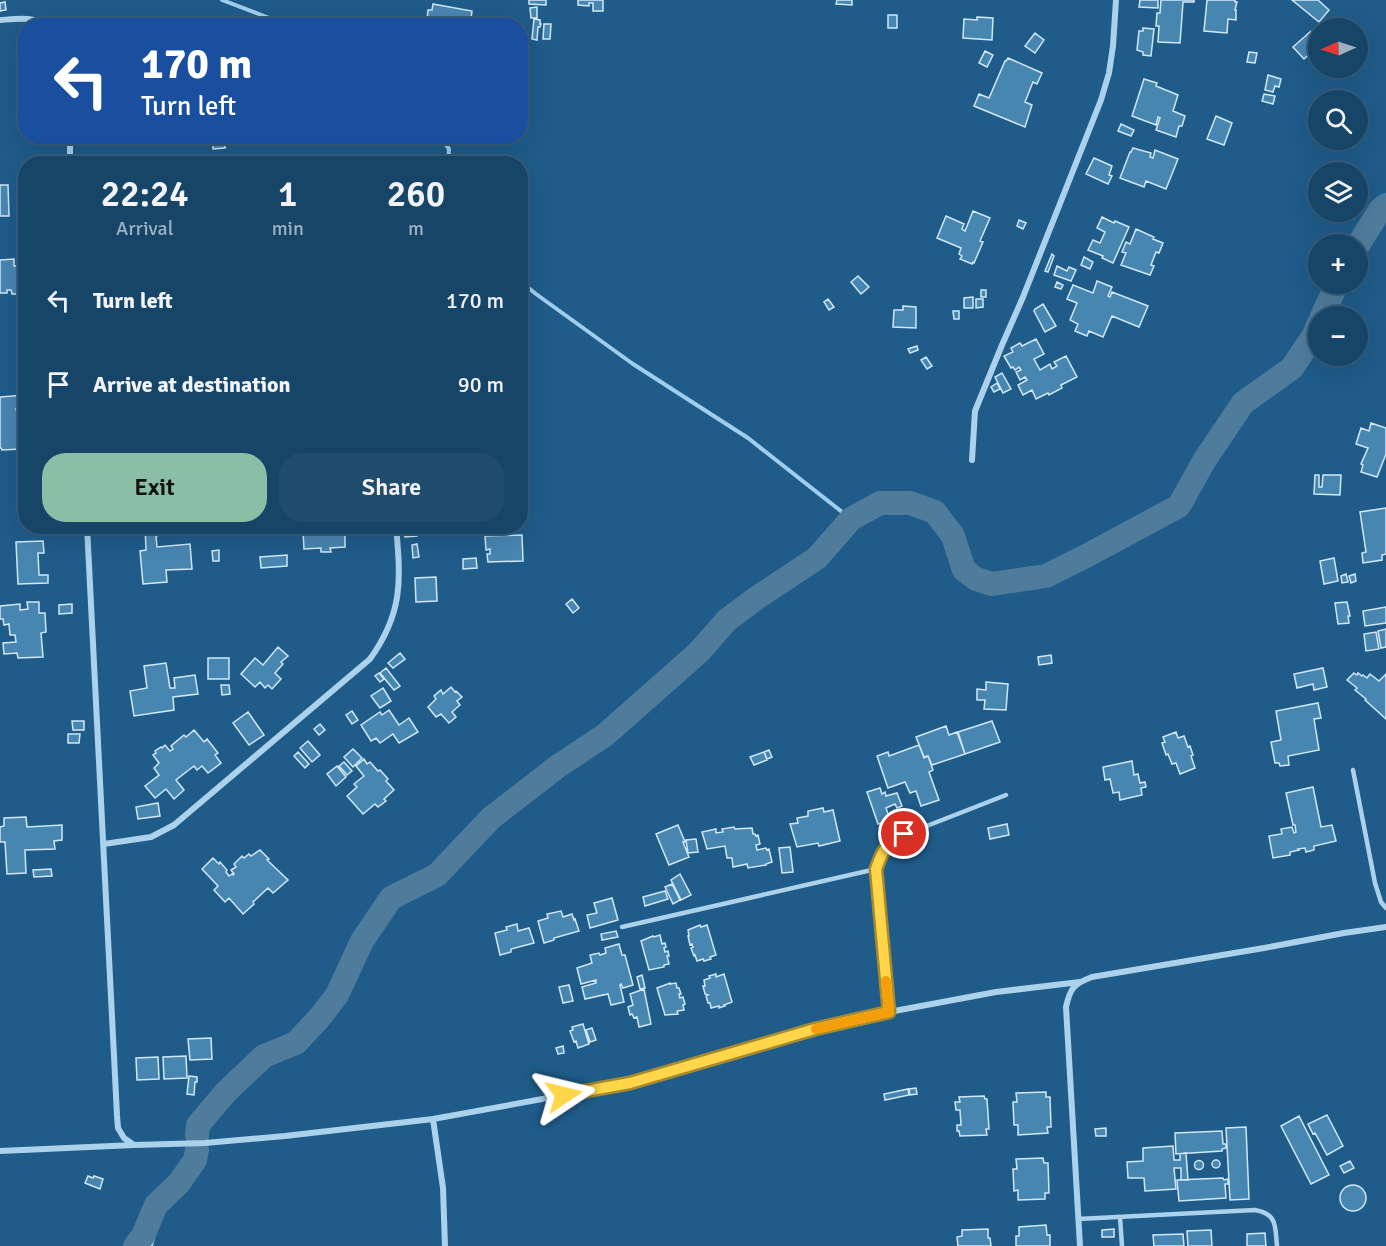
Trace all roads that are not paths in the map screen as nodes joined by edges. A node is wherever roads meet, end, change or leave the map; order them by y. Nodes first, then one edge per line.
1 (1116, 0) edge
2 (0, 20) edge
3 (18, 20) edge
4 (972, 460) dead end
5 (87, 534) edge
6 (397, 534) edge
7 (1353, 770) dead end
8 (1006, 795) dead end
9 (104, 844) junction
10 (876, 869) junction
11 (1386, 908) edge
12 (622, 927) dead end
13 (1386, 927) edge
14 (1080, 982) junction
15 (889, 1012) junction
16 (433, 1119) junction
17 (134, 1145) junction
18 (0, 1151) edge
19 (1120, 1217) junction
20 (1078, 1219) junction
21 (445, 1246) edge
22 (1080, 1246) edge
23 (1122, 1246) edge
24 (1277, 1246) edge

1 - 4 street
2 - 3 street
5 - 9 street
6 - 9 street
7 - 11 lane
8 - 10 lane
9 - 17 street
10 - 12 lane
10 - 15 street
13 - 14 street
14 - 15 street
14 - 20 street
15 - 16 street
16 - 17 street
16 - 21 street
17 - 18 street
19 - 20 lane
19 - 23 lane
19 - 24 lane
20 - 22 street

